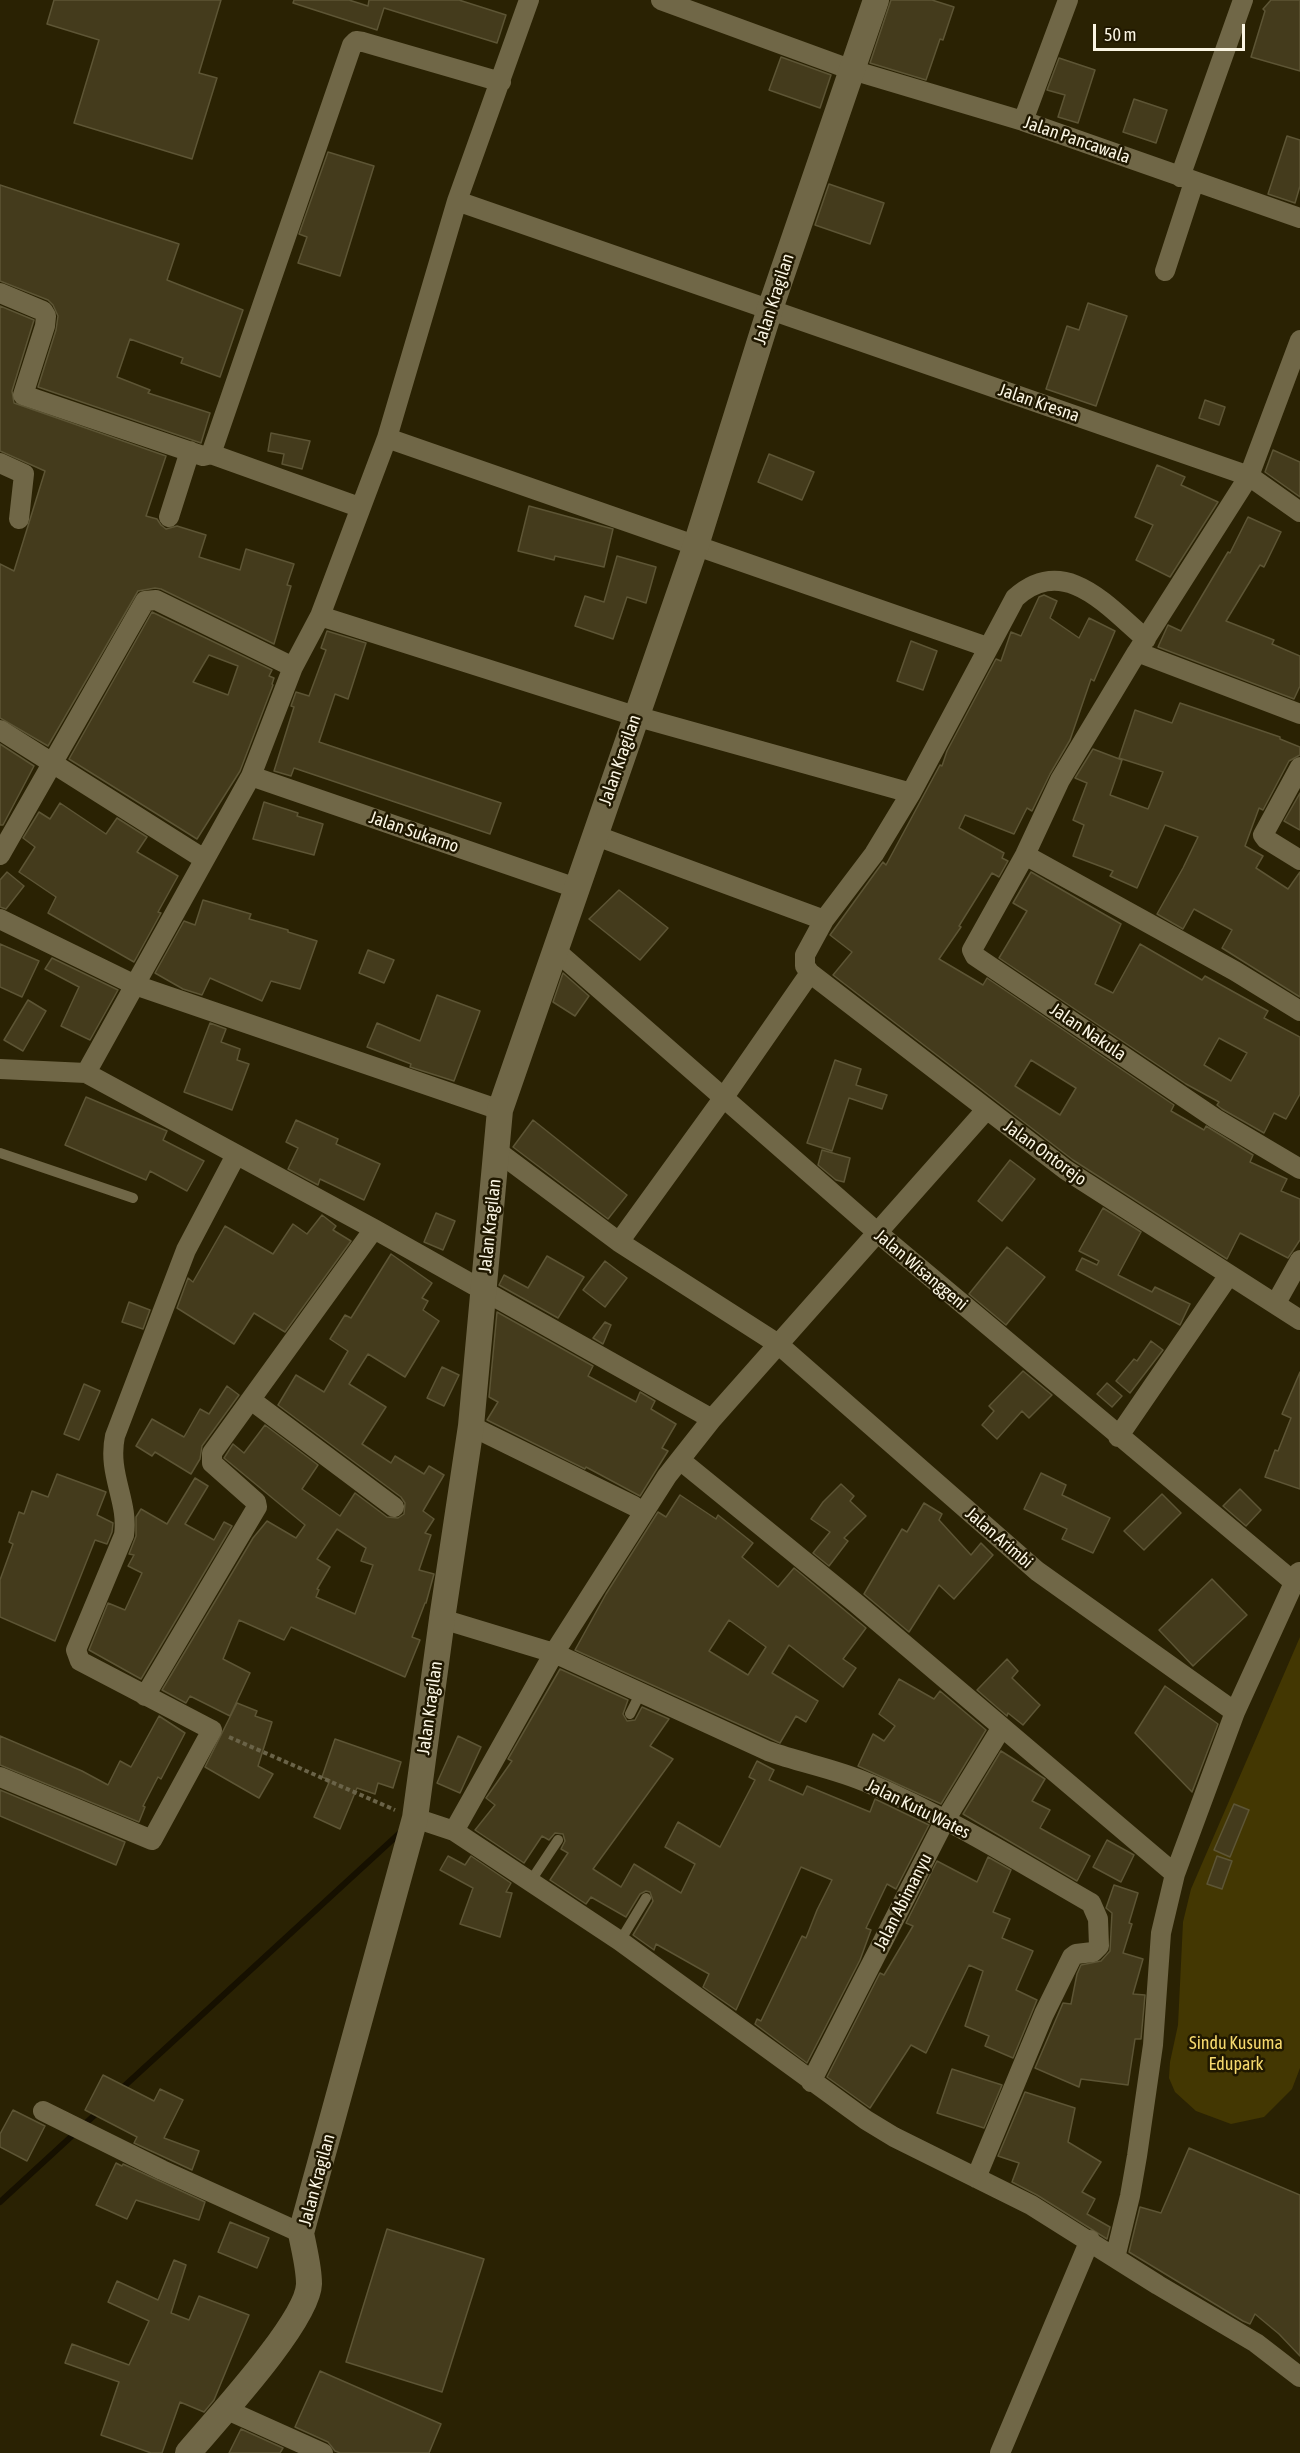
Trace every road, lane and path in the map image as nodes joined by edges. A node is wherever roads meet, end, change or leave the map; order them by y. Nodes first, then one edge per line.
1 (529, 0) edge
2 (661, 0) edge
3 (876, 0) edge
4 (1068, 0) edge
5 (1243, 0) edge
6 (852, 70) junction
7 (501, 82) junction
8 (1023, 121) junction
9 (1187, 179) junction
10 (457, 201) junction
11 (1300, 218) edge
12 (1165, 271) dead end
13 (0, 293) edge
14 (770, 309) junction
15 (1300, 340) edge
16 (387, 438) junction
17 (190, 452) junction
18 (211, 454) junction
19 (0, 463) edge
20 (1249, 476) junction
21 (359, 507) junction
22 (1300, 512) edge
23 (169, 517) dead end
24 (19, 519) dead end
25 (696, 545) junction
26 (320, 616) junction
27 (1141, 646) junction
28 (987, 647) junction
29 (293, 668) junction
30 (1300, 714) edge
31 (635, 716) junction
32 (0, 730) edge
33 (51, 763) junction
34 (1300, 767) edge
35 (252, 776) junction
36 (911, 793) junction
37 (594, 835) junction
38 (0, 855) edge
39 (1025, 855) junction
40 (204, 859) junction
41 (1300, 860) edge
42 (576, 888) junction
43 (0, 919) edge
44 (824, 920) junction
45 (555, 950) junction
46 (808, 969) junction
47 (135, 985) junction
48 (1300, 1011) edge
49 (0, 1070) edge
50 (86, 1073) junction
51 (724, 1097) junction
52 (500, 1110) junction
53 (986, 1110) junction
54 (497, 1151) junction
55 (0, 1153) edge
56 (236, 1155) junction
57 (1300, 1169) edge
58 (133, 1198) dead end
59 (374, 1229) junction
60 (878, 1233) junction
61 (619, 1242) junction
62 (1300, 1260) edge
63 (1229, 1275) junction
64 (483, 1291) junction
65 (1276, 1303) junction
66 (1300, 1320) edge
67 (777, 1344) junction
68 (251, 1400) junction
69 (712, 1419) junction
70 (471, 1426) junction
71 (1118, 1437) junction
72 (680, 1460) junction
73 (634, 1506) dead end
74 (394, 1507) dead end
75 (1297, 1576) edge
76 (442, 1619) junction
77 (554, 1653) junction
78 (640, 1694) junction
79 (145, 1696) junction
80 (1235, 1712) junction
81 (630, 1714) dead end
82 (1002, 1727) junction
83 (212, 1730) junction
84 (0, 1777) edge
85 (415, 1818) junction
86 (945, 1820) junction
87 (454, 1831) junction
88 (558, 1840) dead end
89 (1175, 1875) junction
90 (530, 1882) junction
91 (646, 1898) dead end
92 (620, 1941) junction
93 (811, 2082) junction
94 (43, 2111) dead end
95 (976, 2178) junction
96 (302, 2233) junction
97 (1090, 2240) junction
98 (1115, 2258) junction
99 (1300, 2377) edge
100 (225, 2409) junction
101 (188, 2453) edge
102 (323, 2453) edge
103 (1000, 2453) edge

1 - 7 street
2 - 6 street, Jalan Pancawala
3 - 6 street, Jalan Kragilan
4 - 8 street
5 - 9 street
6 - 8 street, Jalan Pancawala
6 - 14 street, Jalan Kragilan
7 - 10 street
7 - 18 street
8 - 9 street, Jalan Pancawala
9 - 11 street, Jalan Pancawala
9 - 12 street
10 - 14 street, Jalan Kresna
10 - 16 street
13 - 17 street
14 - 20 street, Jalan Kresna
14 - 25 street, Jalan Kragilan
15 - 20 street
16 - 21 street
16 - 25 street
17 - 18 street
17 - 23 street
18 - 21 street
19 - 24 street
20 - 22 street, Jalan Kresna
20 - 27 street
21 - 26 street
25 - 28 street
25 - 31 street, Jalan Kragilan
26 - 29 street
26 - 31 street
27 - 28 street
27 - 30 street
27 - 39 street
28 - 36 street
29 - 33 street
29 - 35 street
31 - 36 street
31 - 37 street, Jalan Kragilan
32 - 33 street
33 - 38 street
33 - 40 street
34 - 41 street
35 - 40 street
35 - 42 street, Jalan Sukarno
36 - 44 street
37 - 42 street, Jalan Kragilan
37 - 44 street
39 - 48 street
39 - 57 street, Jalan Nakula
40 - 47 street
42 - 45 street, Jalan Kragilan
43 - 47 street
44 - 46 street
45 - 51 street, Jalan Wisanggeni
45 - 52 street, Jalan Kragilan
46 - 51 street
46 - 53 street, Jalan Ontorejo
47 - 50 street
47 - 52 street
49 - 50 street
50 - 56 street
51 - 60 street, Jalan Wisanggeni
51 - 61 street
52 - 54 street, Jalan Kragilan
53 - 60 street
53 - 63 street, Jalan Ontorejo
54 - 61 street, Jalan Arimbi
54 - 64 street, Jalan Kragilan
55 - 58 lane
56 - 59 street
56 - 79 street
59 - 64 street
59 - 68 street
60 - 67 street
60 - 71 street, Jalan Wisanggeni
61 - 67 street, Jalan Arimbi
62 - 65 street
63 - 65 street, Jalan Ontorejo
63 - 71 street
64 - 69 street
64 - 70 street, Jalan Kragilan
65 - 66 street, Jalan Ontorejo
67 - 69 street
67 - 80 street, Jalan Arimbi
68 - 74 street
68 - 79 street
69 - 72 street
70 - 73 street
70 - 76 street, Jalan Kragilan
71 - 75 street, Jalan Wisanggeni
72 - 77 street
72 - 82 street
75 - 80 street
76 - 77 street, Jalan Kutu Wates
76 - 85 street, Jalan Kragilan
77 - 78 street, Jalan Kutu Wates
77 - 87 street
78 - 81 lane
78 - 86 street, Jalan Kutu Wates
79 - 83 street
80 - 89 street
82 - 86 street, Jalan Abimanyu
82 - 89 street
83 - 84 street
83 - 85 path
85 - 87 street
85 - 96 street, Jalan Kragilan
86 - 93 street, Jalan Abimanyu
86 - 95 street, Jalan Kutu Wates
87 - 90 street
88 - 90 lane
89 - 98 street
90 - 92 street
91 - 92 lane
92 - 93 street
93 - 95 street
94 - 96 street
95 - 97 street
96 - 100 street, Jalan Kragilan
97 - 98 street
97 - 103 street
98 - 99 street
100 - 101 street, Jalan Kragilan
100 - 102 street

